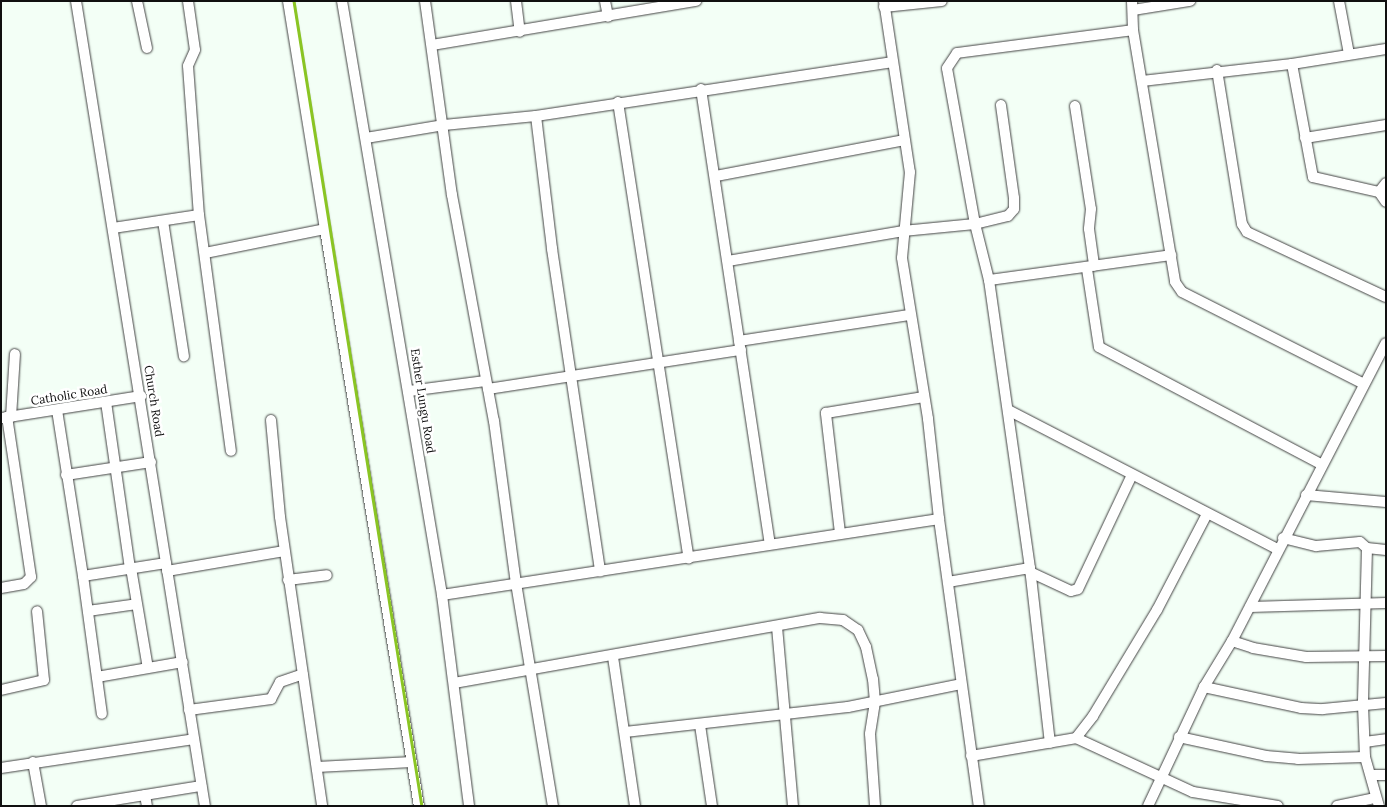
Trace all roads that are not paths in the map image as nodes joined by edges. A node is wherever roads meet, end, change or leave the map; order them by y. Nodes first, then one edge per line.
1 (76, 1) edge
2 (138, 1) edge
3 (188, 1) edge
4 (288, 1) edge
5 (342, 1) edge
6 (425, 1) edge
7 (516, 1) edge
8 (605, 1) edge
9 (696, 1) edge
10 (942, 1) edge
11 (1190, 1) edge
12 (1339, 1) edge
13 (692, 2) edge
14 (884, 4) edge
15 (1132, 6) edge
16 (608, 17) junction
17 (1133, 30) junction
18 (520, 32) junction
19 (432, 45) junction
20 (147, 48) dead end
21 (1386, 49) edge
22 (1349, 54) junction
23 (893, 62) junction
24 (1292, 64) junction
25 (1217, 70) junction
26 (1142, 81) junction
27 (701, 89) junction
28 (618, 102) junction
29 (1001, 105) dead end
30 (1075, 106) dead end
31 (536, 116) junction
32 (444, 125) junction
33 (1386, 125) edge
34 (366, 138) junction
35 (1305, 138) junction
36 (905, 140) junction
37 (716, 176) junction
38 (1383, 188) edge
39 (1386, 202) edge
40 (199, 215) junction
41 (163, 221) junction
42 (975, 224) junction
43 (113, 228) junction
44 (325, 229) junction
45 (903, 231) junction
46 (205, 253) junction
47 (1171, 255) junction
48 (728, 261) junction
49 (1090, 267) junction
50 (989, 280) junction
51 (1386, 297) edge
52 (909, 316) junction
53 (1386, 343) edge
54 (740, 346) junction
55 (15, 354) dead end
56 (184, 356) dead end
57 (1381, 359) edge
58 (661, 363) junction
59 (572, 376) junction
60 (1364, 384) junction
61 (486, 385) junction
62 (409, 391) junction
63 (141, 396) junction
64 (924, 397) junction
65 (106, 402) junction
66 (57, 410) junction
67 (1008, 410) junction
68 (6, 417) edge
69 (271, 420) dead end
70 (230, 451) dead end
71 (151, 462) junction
72 (1321, 464) junction
73 (115, 467) junction
74 (66, 475) junction
75 (1132, 476) junction
76 (1306, 495) junction
77 (1386, 502) edge
78 (1207, 514) junction
79 (939, 519) junction
80 (840, 533) junction
81 (1283, 538) junction
82 (770, 544) junction
83 (1367, 548) junction
84 (1278, 549) junction
85 (1386, 550) edge
86 (284, 551) junction
87 (690, 558) junction
88 (167, 567) junction
89 (130, 568) junction
90 (1030, 570) junction
91 (600, 571) junction
92 (327, 574) dead end
93 (83, 576) junction
94 (288, 580) junction
95 (948, 582) junction
96 (516, 583) junction
97 (1, 588) edge
98 (442, 594) junction
99 (1386, 603) edge
100 (137, 604) junction
101 (1364, 604) junction
102 (1250, 607) junction
103 (37, 610) dead end
104 (88, 611) junction
105 (776, 627) junction
106 (1232, 641) junction
107 (1364, 655) junction
108 (1386, 656) edge
109 (613, 657) junction
110 (183, 662) junction
111 (148, 668) junction
112 (530, 670) junction
113 (303, 674) junction
114 (97, 677) junction
115 (454, 683) junction
116 (961, 684) junction
117 (1204, 687) junction
118 (1, 690) edge
119 (875, 702) junction
120 (1386, 703) edge
121 (1362, 705) junction
122 (190, 710) junction
123 (102, 714) dead end
124 (785, 715) junction
125 (700, 725) junction
126 (625, 732) junction
127 (1179, 737) junction
128 (1076, 738) junction
129 (194, 739) junction
130 (1386, 739) edge
131 (1365, 742) junction
132 (1050, 743) junction
133 (971, 756) junction
134 (1365, 756) junction
135 (33, 762) junction
136 (412, 762) junction
137 (317, 767) junction
138 (1, 768) edge
139 (1371, 775) junction
140 (1386, 775) edge
141 (1161, 780) junction
142 (202, 786) junction
143 (145, 795) junction
144 (1377, 802) edge
145 (42, 806) edge
146 (77, 806) edge
147 (147, 806) edge
148 (205, 806) edge
149 (322, 806) edge
150 (419, 806) edge
151 (469, 806) edge
152 (553, 806) edge
153 (636, 806) edge
154 (712, 806) edge
155 (793, 806) edge
156 (875, 806) edge
157 (980, 806) edge
158 (1148, 806) edge
159 (1278, 806) edge
160 (1337, 806) edge

1 - 43 street, Church Road
2 - 20 street
3 - 40 street
4 - 44 street
5 - 34 street, Esther Lungu Road
6 - 19 street
7 - 18 street
8 - 16 street
9 - 13 street
10 - 14 street
11 - 15 street
12 - 22 street
13 - 16 street
14 - 23 street
15 - 17 street
16 - 18 street
17 - 26 street
17 - 42 street
18 - 19 street
19 - 32 street
21 - 22 street
22 - 24 street
23 - 27 street
23 - 36 street
24 - 25 street
24 - 35 street
25 - 26 street
25 - 51 street
26 - 47 street
27 - 28 street
27 - 37 street
28 - 31 street
28 - 58 street
29 - 42 street
30 - 49 street
31 - 32 street
31 - 59 street
32 - 34 street
32 - 61 street
33 - 35 street
34 - 62 street, Esther Lungu Road
35 - 38 street
36 - 37 street
36 - 45 street
37 - 48 street
38 - 39 street
40 - 41 street
40 - 46 street
41 - 43 street
41 - 56 street
42 - 45 street
42 - 50 street
43 - 63 street, Church Road
44 - 46 street
44 - 136 street
45 - 48 street
45 - 52 street
46 - 70 street
47 - 49 street
47 - 60 street
48 - 54 street
49 - 50 street
49 - 72 street
50 - 67 street
52 - 54 street
52 - 64 street
53 - 57 street
54 - 58 street
54 - 82 street
55 - 68 street
57 - 60 street
58 - 59 street
58 - 87 street
59 - 61 street
59 - 91 street
60 - 72 street
61 - 62 street
61 - 96 street
62 - 98 street, Esther Lungu Road
63 - 65 street, Catholic Road
63 - 71 street, Church Road
64 - 79 street
64 - 80 street
65 - 66 street, Catholic Road
65 - 73 street
66 - 68 street, Catholic Road
66 - 74 street
67 - 75 street
67 - 90 street
68 - 97 street
69 - 86 street
71 - 73 street
71 - 88 street, Church Road
72 - 76 street
73 - 74 street
73 - 89 street
74 - 93 street
75 - 78 street
75 - 90 street
76 - 77 street
76 - 81 street
78 - 84 street
78 - 128 street
79 - 80 street
79 - 95 street
80 - 82 street
81 - 83 street
81 - 84 street
82 - 87 street
83 - 85 street
83 - 101 street
84 - 102 street
86 - 88 street
86 - 94 street
87 - 91 street
88 - 89 street
88 - 110 street, Church Road
89 - 93 street
89 - 100 street
90 - 95 street
90 - 132 street
91 - 96 street
92 - 94 street
93 - 104 street
94 - 113 street
95 - 116 street
96 - 98 street
96 - 112 street
98 - 115 street, Esther Lungu Road
99 - 101 street
100 - 104 street
100 - 111 street
101 - 102 street
101 - 107 street
102 - 106 street
103 - 118 street
104 - 114 street
105 - 109 street
105 - 119 street
105 - 124 street
106 - 107 street
106 - 117 street
107 - 108 street
107 - 121 street
109 - 112 street
109 - 126 street
110 - 111 street
110 - 122 street, Church Road
111 - 114 street
112 - 115 street
112 - 152 street
113 - 122 street
113 - 137 street
114 - 123 street
115 - 151 street, Esther Lungu Road
116 - 119 street
116 - 133 street
117 - 121 street
117 - 127 street
119 - 124 street
119 - 156 street
120 - 121 street
121 - 131 street
122 - 129 street, Church Road
124 - 125 street
124 - 155 street
125 - 126 street
125 - 154 street
126 - 153 street
127 - 134 street
127 - 141 street
128 - 132 street
128 - 141 street
129 - 135 street
129 - 142 street, Church Road
130 - 131 street
131 - 134 street
132 - 133 street
133 - 157 street
134 - 139 street
135 - 138 street
135 - 145 street
136 - 137 street
136 - 150 street
137 - 149 street
139 - 140 street
139 - 144 street
141 - 158 street
141 - 159 street
142 - 143 street
142 - 148 street, Church Road
143 - 146 street
143 - 147 street
144 - 160 street

